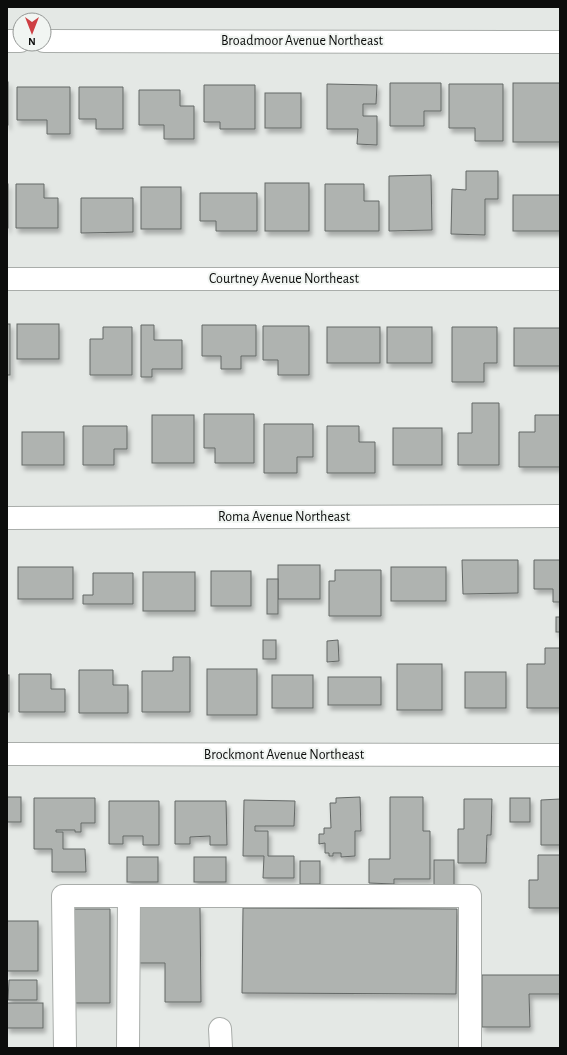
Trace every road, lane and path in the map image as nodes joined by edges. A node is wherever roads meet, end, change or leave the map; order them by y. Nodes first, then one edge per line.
1 (52, 41) edge
2 (560, 42) edge
3 (7, 279) edge
4 (560, 279) edge
5 (560, 516) edge
6 (7, 518) edge
7 (7, 754) edge
8 (560, 755) edge
9 (128, 896) junction
10 (65, 1048) edge
11 (128, 1048) edge
12 (470, 1048) edge

1 - 2 street, Broadmoor Avenue Northeast
3 - 4 street, Courtney Avenue Northeast
5 - 6 street, Roma Avenue Northeast
7 - 8 street, Brockmont Avenue Northeast
9 - 10 street
9 - 11 street
9 - 12 street

